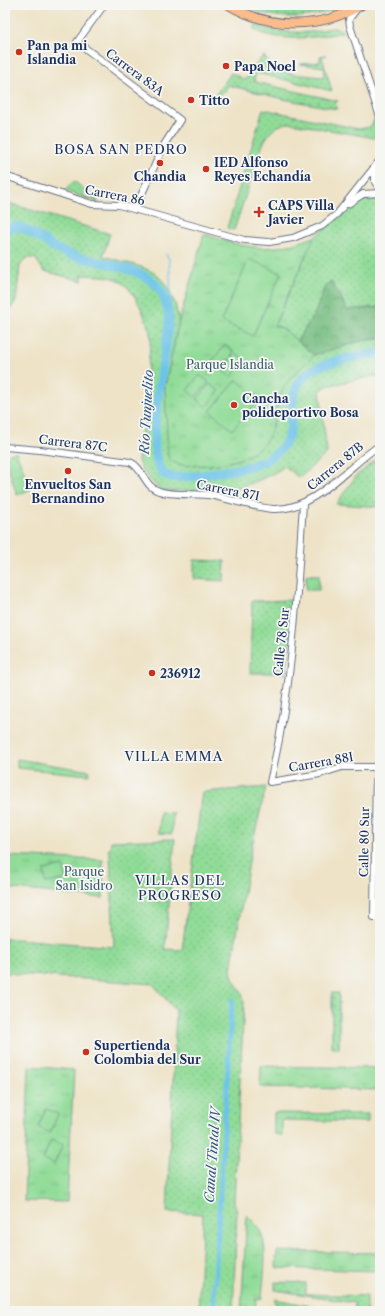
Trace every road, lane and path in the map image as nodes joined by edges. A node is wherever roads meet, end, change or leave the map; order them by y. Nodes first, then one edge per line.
1 (104, 5) edge
2 (229, 5) edge
3 (361, 5) edge
4 (380, 117) edge
5 (380, 162) edge
6 (375, 168) junction
7 (5, 176) edge
8 (380, 192) edge
9 (135, 209) junction
10 (337, 214) junction
11 (380, 445) edge
12 (5, 447) edge
13 (150, 486) joint
14 (303, 504) junction
15 (376, 767) joint
16 (270, 782) joint
17 (377, 917) edge

1 - 9 street, Carrera 83A
2 - 3 main road
3 - 4 street
5 - 6 street
6 - 8 street
6 - 10 street
7 - 9 street, Carrera 86
8 - 10 street
9 - 10 street, Carrera 86
11 - 14 street, Carrera 87B
12 - 13 street, Carrera 87C
13 - 14 street, Carrera 87I
14 - 16 street, Calle 78 Sur
15 - 16 street, Carrera 88I
15 - 17 street, Calle 80 Sur

